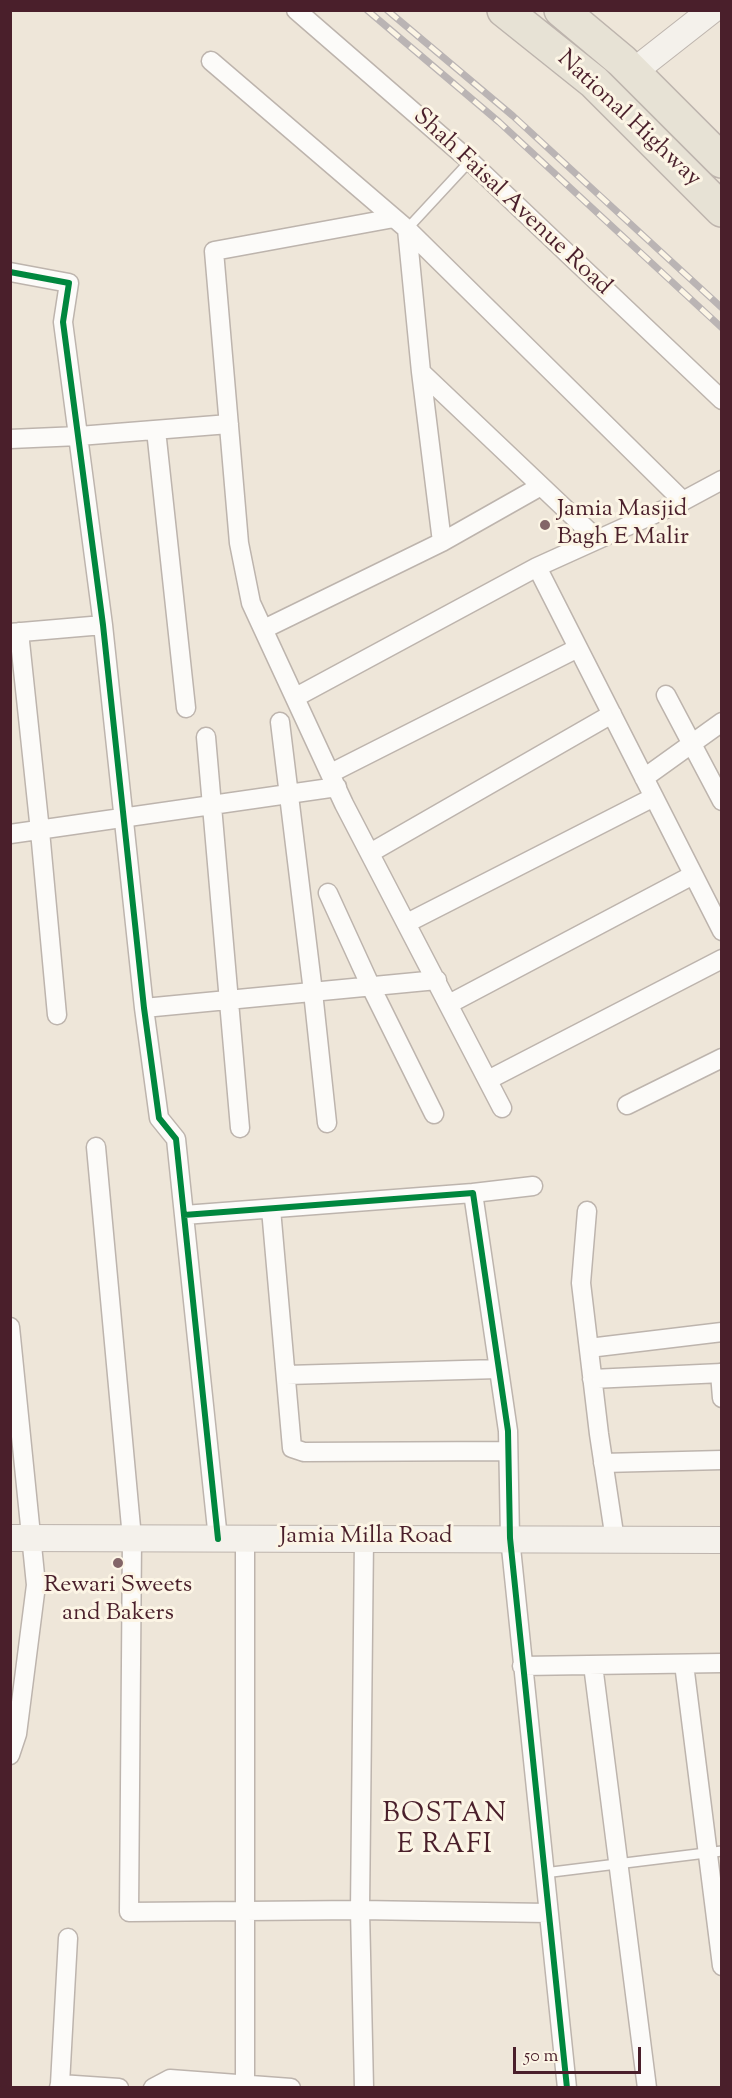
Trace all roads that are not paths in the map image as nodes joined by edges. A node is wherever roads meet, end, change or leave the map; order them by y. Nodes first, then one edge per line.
1 (296, 10) edge
2 (504, 10) edge
3 (561, 10) edge
4 (692, 10) edge
5 (712, 10) edge
6 (211, 61) dead end
7 (628, 67) junction
8 (470, 161) junction
9 (722, 161) edge
10 (722, 210) edge
11 (400, 224) junction
12 (10, 272) edge
13 (421, 372) junction
14 (722, 400) edge
15 (229, 424) junction
16 (156, 430) junction
17 (79, 436) junction
18 (10, 439) edge
19 (722, 480) edge
20 (541, 486) junction
21 (684, 501) junction
22 (597, 539) junction
23 (442, 542) junction
24 (537, 567) junction
25 (103, 624) junction
26 (264, 629) junction
27 (15, 632) edge
28 (578, 648) junction
29 (666, 695) dead end
30 (296, 697) junction
31 (186, 708) dead end
32 (612, 714) junction
33 (280, 722) dead end
34 (722, 722) edge
35 (206, 736) dead end
36 (691, 743) junction
37 (644, 778) junction
38 (334, 780) junction
39 (287, 794) junction
40 (654, 797) junction
41 (722, 801) edge
42 (213, 804) junction
43 (123, 818) junction
44 (40, 831) junction
45 (10, 834) edge
46 (370, 853) junction
47 (693, 875) junction
48 (328, 893) dead end
49 (407, 923) junction
50 (722, 931) edge
51 (722, 959) edge
52 (437, 980) junction
53 (371, 987) junction
54 (313, 992) junction
55 (230, 1000) junction
56 (449, 1004) junction
57 (144, 1008) junction
58 (57, 1015) dead end
59 (722, 1058) edge
60 (488, 1080) junction
61 (627, 1106) dead end
62 (502, 1108) dead end
63 (434, 1114) dead end
64 (327, 1123) dead end
65 (240, 1128) dead end
66 (96, 1147) dead end
67 (533, 1186) dead end
68 (473, 1193) junction
69 (271, 1209) junction
70 (587, 1211) dead end
71 (184, 1215) junction
72 (10, 1327) edge
73 (722, 1332) edge
74 (589, 1348) junction
75 (498, 1369) junction
76 (721, 1373) edge
77 (287, 1375) junction
78 (592, 1379) junction
79 (722, 1398) edge
80 (508, 1451) junction
81 (722, 1460) edge
82 (603, 1463) junction
83 (22, 1538) edge
84 (132, 1538) junction
85 (245, 1538) junction
86 (364, 1538) junction
87 (510, 1538) junction
88 (218, 1539) junction
89 (615, 1540) junction
90 (722, 1540) edge
91 (722, 1663) edge
92 (684, 1664) junction
93 (593, 1665) junction
94 (522, 1666) junction
95 (10, 1755) edge
96 (714, 1852) edge
97 (619, 1865) junction
98 (544, 1873) junction
99 (360, 1910) junction
100 (247, 1911) junction
101 (548, 1913) junction
102 (68, 1938) dead end
103 (722, 1966) edge
104 (59, 2086) edge
105 (247, 2086) edge
106 (119, 2088) edge
107 (153, 2088) edge
108 (291, 2088) edge
109 (364, 2088) edge
110 (567, 2088) edge
111 (647, 2088) edge

1 - 8 street, Shah Faisal Avenue Road
2 - 10 highway, National Highway
3 - 7 highway, National Highway
4 - 7 main road
5 - 7 main road
6 - 11 street
7 - 9 highway, National Highway
8 - 11 lane
8 - 14 street, Shah Faisal Avenue Road
11 - 13 street
11 - 15 street
11 - 21 street
12 - 17 street
13 - 20 street
13 - 23 street
15 - 16 street
15 - 26 street
16 - 17 street
16 - 31 street
17 - 18 street
17 - 25 street
19 - 21 street
20 - 22 street
20 - 23 street
21 - 22 street
22 - 24 street
23 - 26 street
24 - 28 street
24 - 30 street
25 - 27 street
25 - 43 street
26 - 30 street
27 - 44 street
28 - 32 street
28 - 38 street
29 - 36 street
30 - 38 street
32 - 37 street
32 - 46 street
33 - 39 street
34 - 36 street
35 - 42 street
36 - 37 street
36 - 41 street
37 - 40 street
38 - 39 street
38 - 46 street
39 - 42 street
39 - 54 street
40 - 47 street
40 - 49 street
42 - 43 street
42 - 55 street
43 - 44 street
43 - 57 street
44 - 45 street
44 - 58 street
46 - 49 street
47 - 50 street
47 - 56 street
48 - 53 street
49 - 52 street
51 - 60 street
52 - 53 street
52 - 56 street
53 - 54 street
53 - 63 street
54 - 55 street
54 - 64 street
55 - 57 street
55 - 65 street
56 - 60 street
57 - 71 street
59 - 61 street
60 - 62 street
66 - 84 street
67 - 68 street
68 - 69 street
68 - 75 street
69 - 71 street
69 - 77 street
70 - 74 street
71 - 88 street
72 - 83 street
73 - 74 street
74 - 78 street
75 - 77 street
75 - 80 street
76 - 78 street
76 - 79 street
77 - 80 street
78 - 82 street
80 - 87 street
81 - 82 street
82 - 89 street
83 - 84 main road, Jamia Milla Road
83 - 95 street
84 - 88 main road, Jamia Milla Road
84 - 100 street
85 - 86 main road, Jamia Milla Road
85 - 88 main road, Jamia Milla Road
85 - 100 street
86 - 87 main road, Jamia Milla Road
86 - 99 street
87 - 89 main road, Jamia Milla Road
87 - 94 street
89 - 90 main road, Jamia Milla Road
91 - 92 street
92 - 93 street
92 - 96 street
93 - 94 street
93 - 97 street
94 - 98 street
96 - 97 lane
96 - 103 street
97 - 98 lane
97 - 111 street
98 - 101 street
99 - 100 street
99 - 101 street
99 - 109 street
100 - 105 street
101 - 110 street
102 - 104 street
104 - 106 street
105 - 107 street
105 - 108 street

